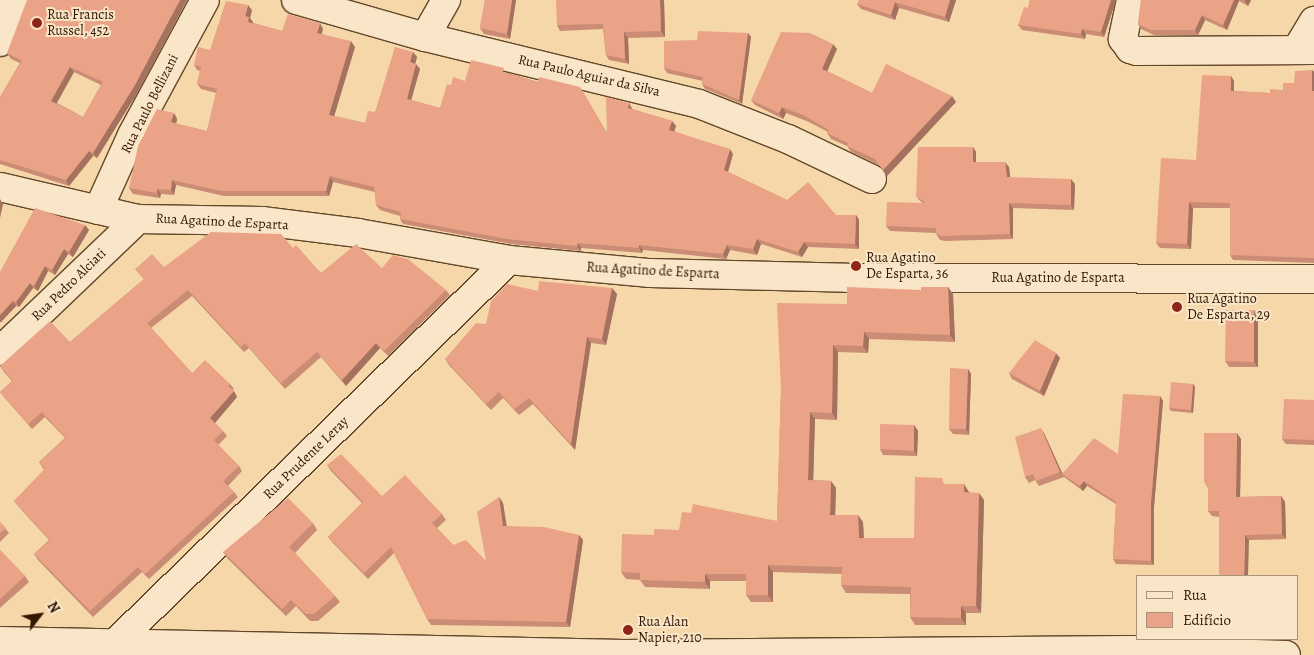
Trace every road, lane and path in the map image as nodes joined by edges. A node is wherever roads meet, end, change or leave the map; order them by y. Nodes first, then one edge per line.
1 (15, 0) edge
2 (205, 0) edge
3 (296, 0) edge
4 (446, 0) edge
5 (1130, 0) edge
6 (1314, 21) edge
7 (424, 37) junction
8 (0, 42) edge
9 (1306, 50) edge
10 (872, 179) dead end
11 (0, 186) edge
12 (98, 210) junction
13 (138, 218) junction
14 (509, 260) junction
15 (1314, 279) edge
16 (0, 351) edge
17 (0, 641) edge
18 (109, 648) edge
19 (624, 655) edge
20 (1286, 655) edge

1 - 8 street
2 - 12 street, Rua Paulo Bellizani
3 - 7 street, Rua Paulo Aguiar da Silva
4 - 7 street
5 - 9 street
6 - 9 street
7 - 10 street, Rua Paulo Aguiar da Silva
11 - 12 street, Rua Agatino de Esparta
12 - 13 street, Rua Agatino de Esparta
13 - 14 street, Rua Agatino de Esparta
13 - 16 street, Rua Pedro Alciati
14 - 15 street, Rua Agatino de Esparta
14 - 18 street, Rua Prudente Leray
17 - 18 street
18 - 19 street
19 - 20 street

